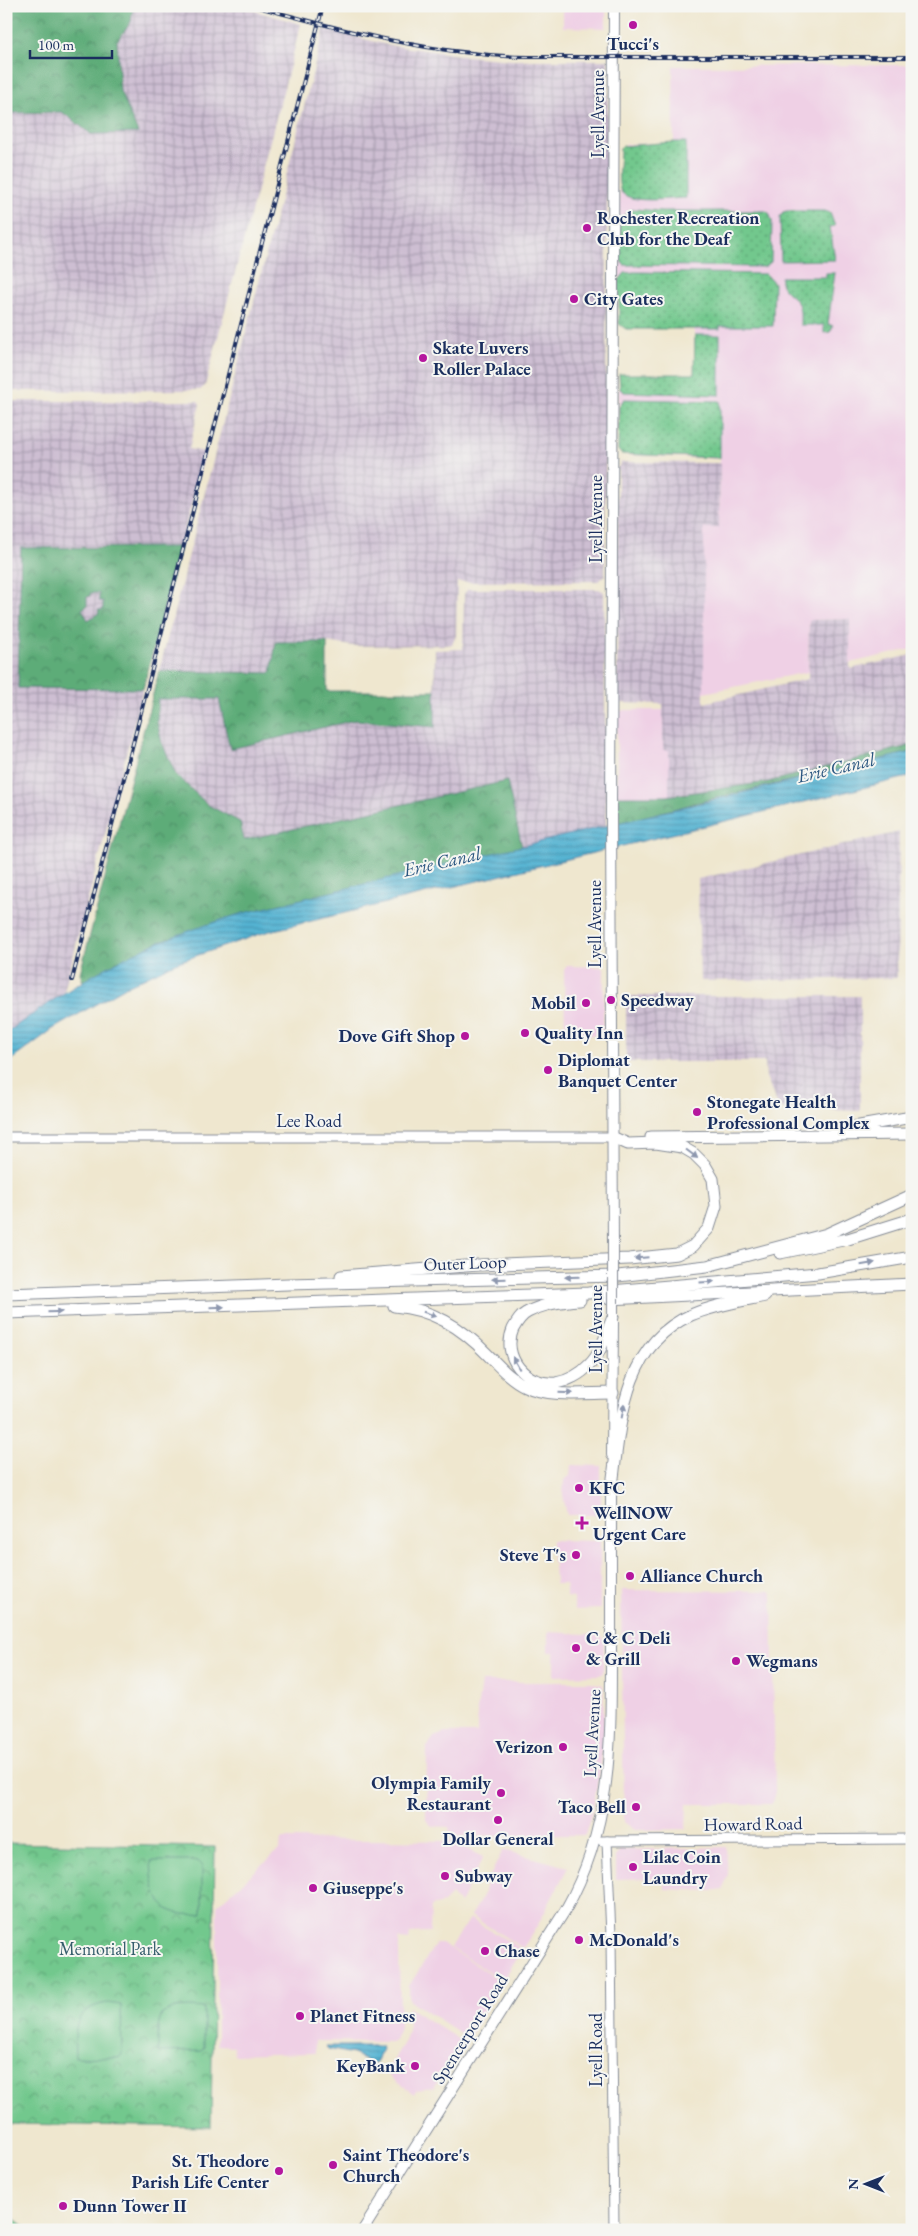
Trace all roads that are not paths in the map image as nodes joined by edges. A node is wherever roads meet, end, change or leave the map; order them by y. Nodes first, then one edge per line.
1 (614, 6) edge
2 (912, 1117) edge
3 (796, 1134) junction
4 (912, 1134) edge
5 (6, 1137) edge
6 (612, 1137) junction
7 (912, 1194) edge
8 (912, 1219) edge
9 (912, 1257) edge
10 (708, 1266) junction
11 (288, 1284) junction
12 (912, 1284) edge
13 (800, 1289) junction
14 (6, 1294) edge
15 (553, 1294) junction
16 (568, 1301) junction
17 (312, 1304) junction
18 (6, 1313) edge
19 (613, 1317) junction
20 (613, 1393) junction
21 (611, 1494) junction
22 (912, 1839) edge
23 (594, 1841) junction
24 (607, 1841) junction
25 (624, 1841) junction
26 (610, 1870) junction
27 (363, 2230) edge
28 (614, 2230) edge

1 - 6 main road, Lyell Avenue
2 - 3 highway
3 - 4 highway
3 - 6 highway
5 - 6 street, Lee Road
6 -> 11 highway
6 - 19 main road, Lyell Avenue, bridge
7 - 10 highway, Outer Loop
8 - 10 highway
15 -> 9 highway, Outer Loop
10 -> 11 highway, Outer Loop
11 - 14 highway, Outer Loop
12 - 13 highway
13 - 16 highway
21 -> 13 highway
15 - 16 highway
15 - 17 highway, Outer Loop
19 -> 16 highway
18 -> 17 highway, Outer Loop
17 -> 20 highway
19 - 20 main road, Lyell Avenue
20 - 21 main road, Lyell Avenue
21 - 23 main road, Lyell Avenue
22 - 25 street, Howard Road
23 - 24 street, Howard Road
23 - 27 main road, Spencerport Road
24 - 25 street, Howard Road
24 - 26 street, Lyell Road
25 - 26 street, Lyell Road
26 - 28 street, Lyell Road

